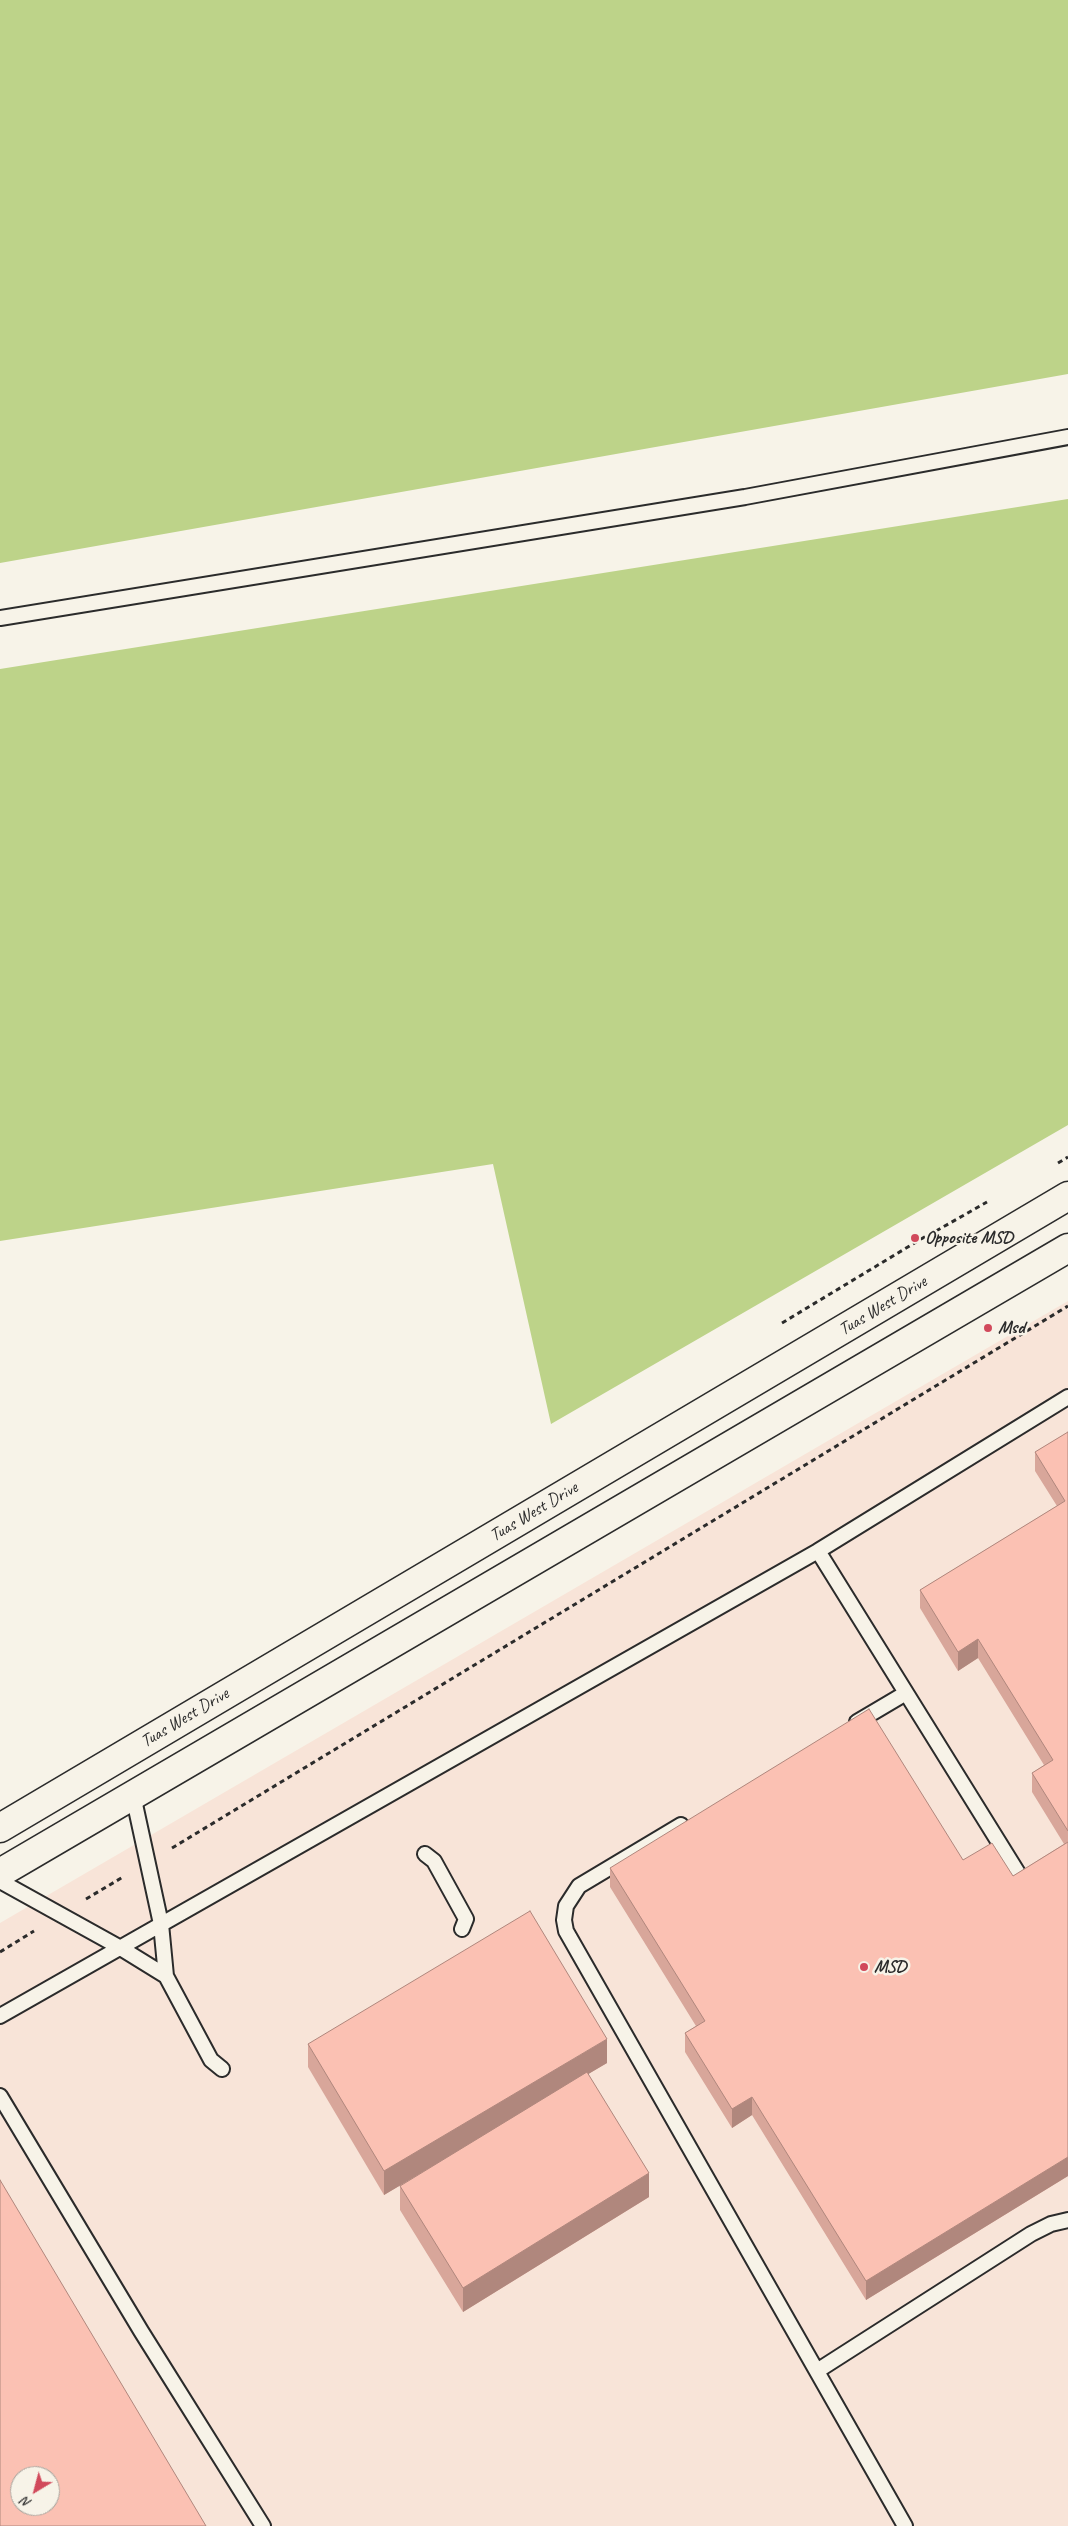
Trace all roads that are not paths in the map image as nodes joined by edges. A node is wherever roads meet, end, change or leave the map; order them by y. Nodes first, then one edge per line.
1 (1068, 437) edge
2 (0, 618) edge
3 (1068, 1196) edge
4 (1068, 1248) edge
5 (1068, 1397) edge
6 (818, 1551) junction
7 (906, 1693) junction
8 (846, 1728) edge
9 (133, 1795) junction
10 (690, 1820) edge
11 (0, 1828) edge
12 (425, 1854) dead end
13 (0, 1873) edge
14 (0, 1881) edge
15 (1026, 1886) edge
16 (160, 1924) junction
17 (462, 1929) dead end
18 (118, 1947) junction
19 (166, 1976) junction
20 (0, 2016) edge
21 (222, 2069) dead end
22 (0, 2096) edge
23 (1068, 2220) edge
24 (817, 2372) junction
25 (263, 2526) edge
26 (905, 2526) edge

1 - 2 lane
3 - 11 main road, Tuas West Drive
4 - 9 main road
5 - 6 lane
6 - 7 lane
6 - 16 lane
7 - 8 lane
7 - 15 lane
9 - 13 main road
9 - 16 lane
10 - 24 lane
12 - 17 lane
14 - 18 lane
16 - 18 lane
16 - 19 lane
18 - 19 lane
18 - 20 lane
19 - 21 lane
22 - 25 lane
23 - 24 lane
24 - 26 lane

